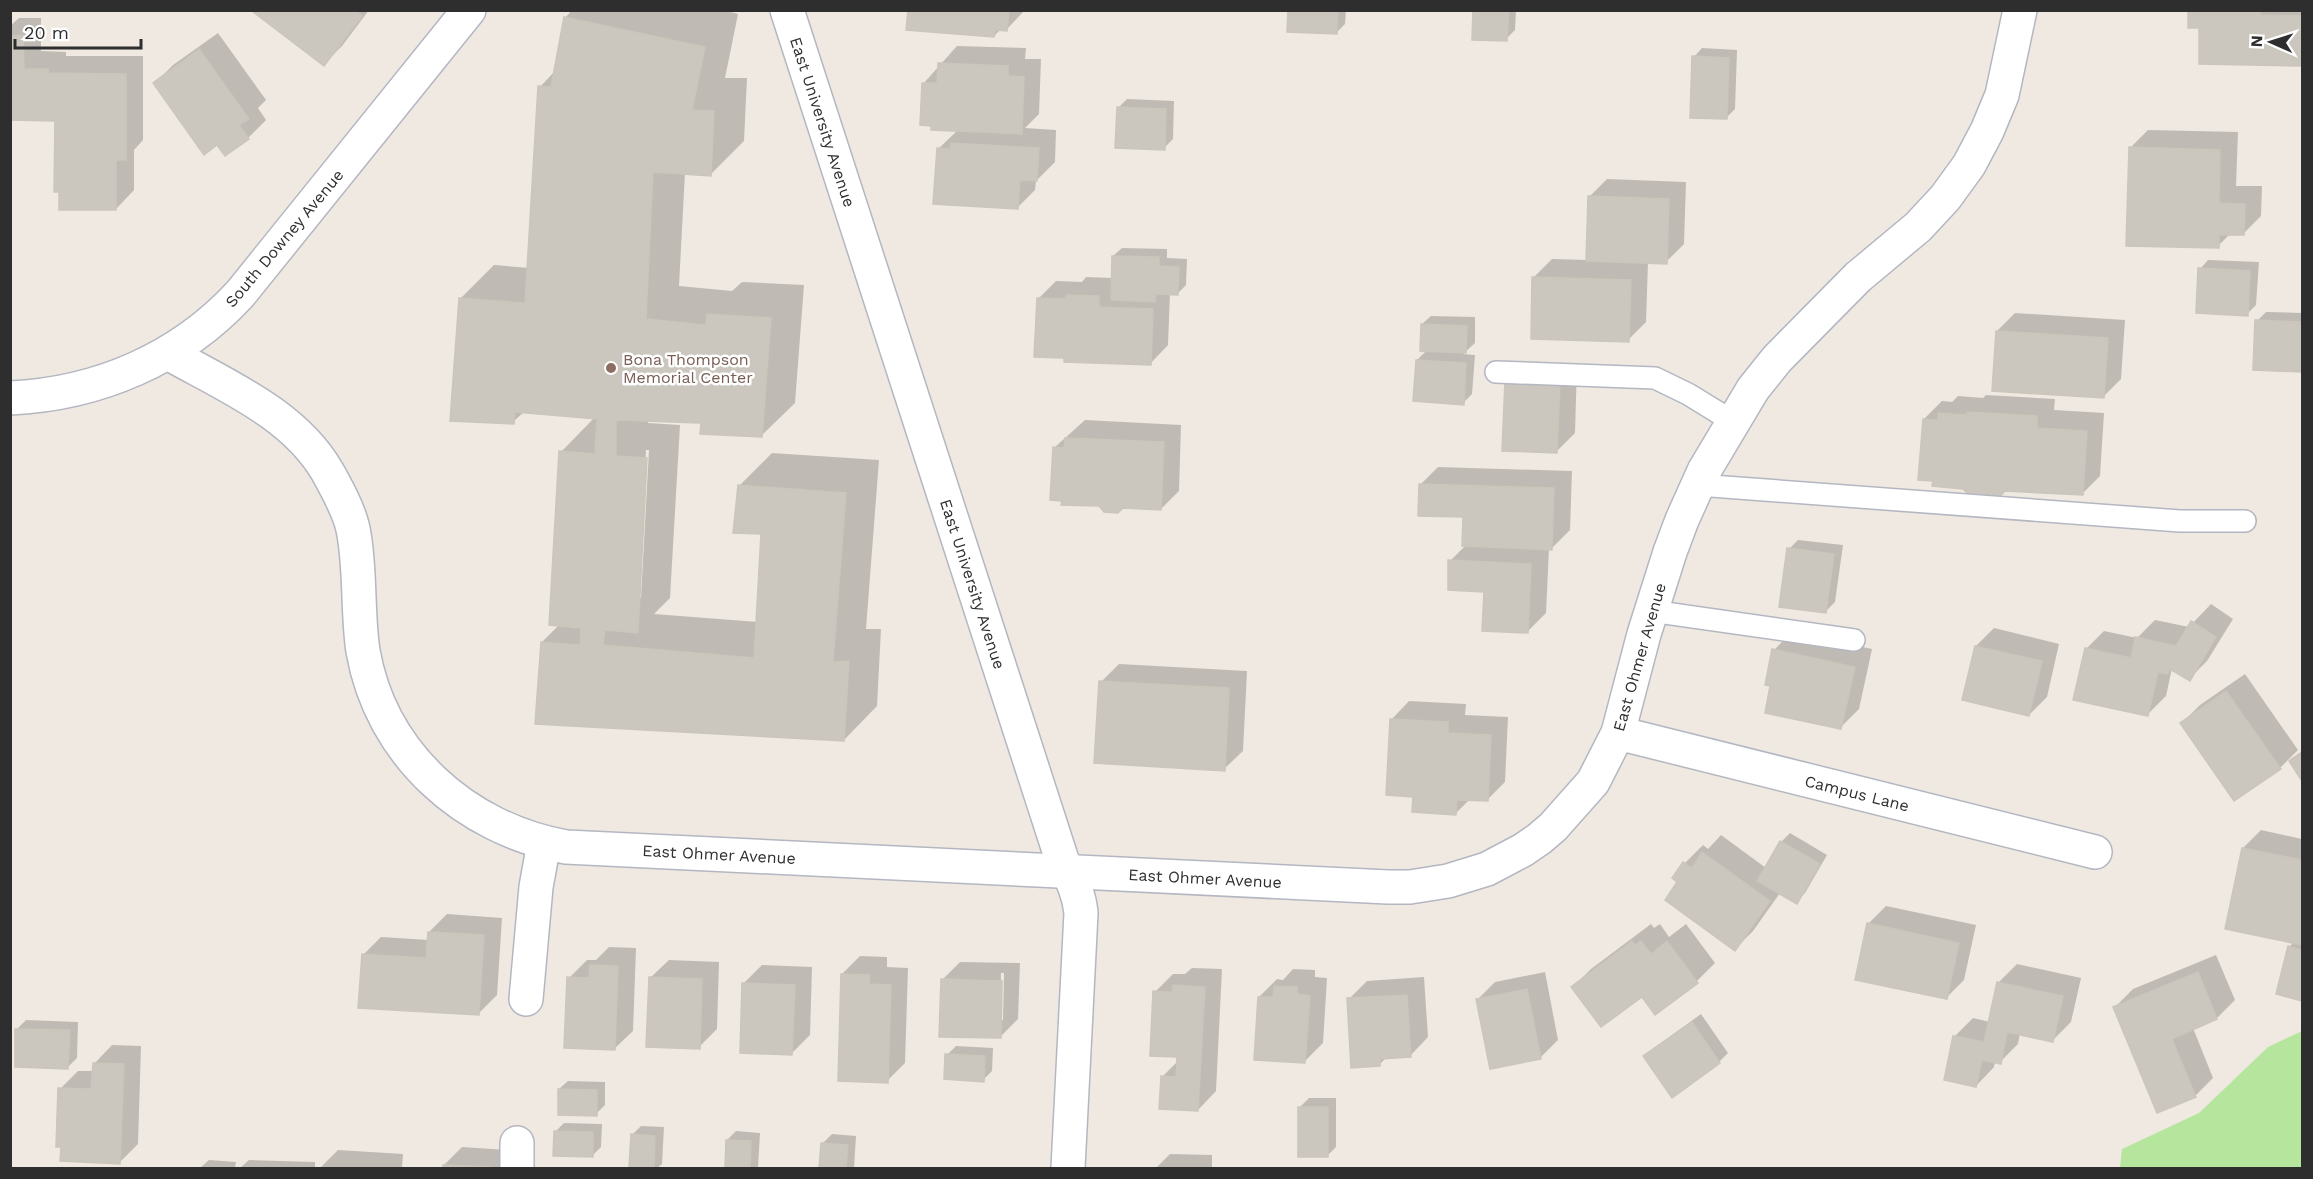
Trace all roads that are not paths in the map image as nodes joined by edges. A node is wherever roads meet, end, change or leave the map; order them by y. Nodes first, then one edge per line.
1 (469, 10) edge
2 (787, 10) edge
3 (2020, 10) edge
4 (168, 353) junction
5 (1496, 372) dead end
6 (10, 398) edge
7 (1732, 422) junction
8 (1698, 485) junction
9 (2245, 521) dead end
10 (1651, 611) junction
11 (1854, 640) dead end
12 (1618, 733) junction
13 (544, 843) junction
14 (2096, 852) dead end
15 (1068, 871) junction
16 (526, 999) dead end
17 (1068, 1168) edge

1 - 4 street, South Downey Avenue
2 - 15 street, East University Avenue
3 - 7 street, East Ohmer Avenue
4 - 6 street, South Downey Avenue
4 - 13 street, East Ohmer Avenue
5 - 7 lane
7 - 8 street, East Ohmer Avenue
8 - 9 lane
8 - 10 street, East Ohmer Avenue
10 - 11 lane
10 - 12 street, East Ohmer Avenue
12 - 14 street, Campus Lane
12 - 15 street, East Ohmer Avenue
13 - 15 street, East Ohmer Avenue
13 - 16 street
15 - 17 street, East University Avenue

